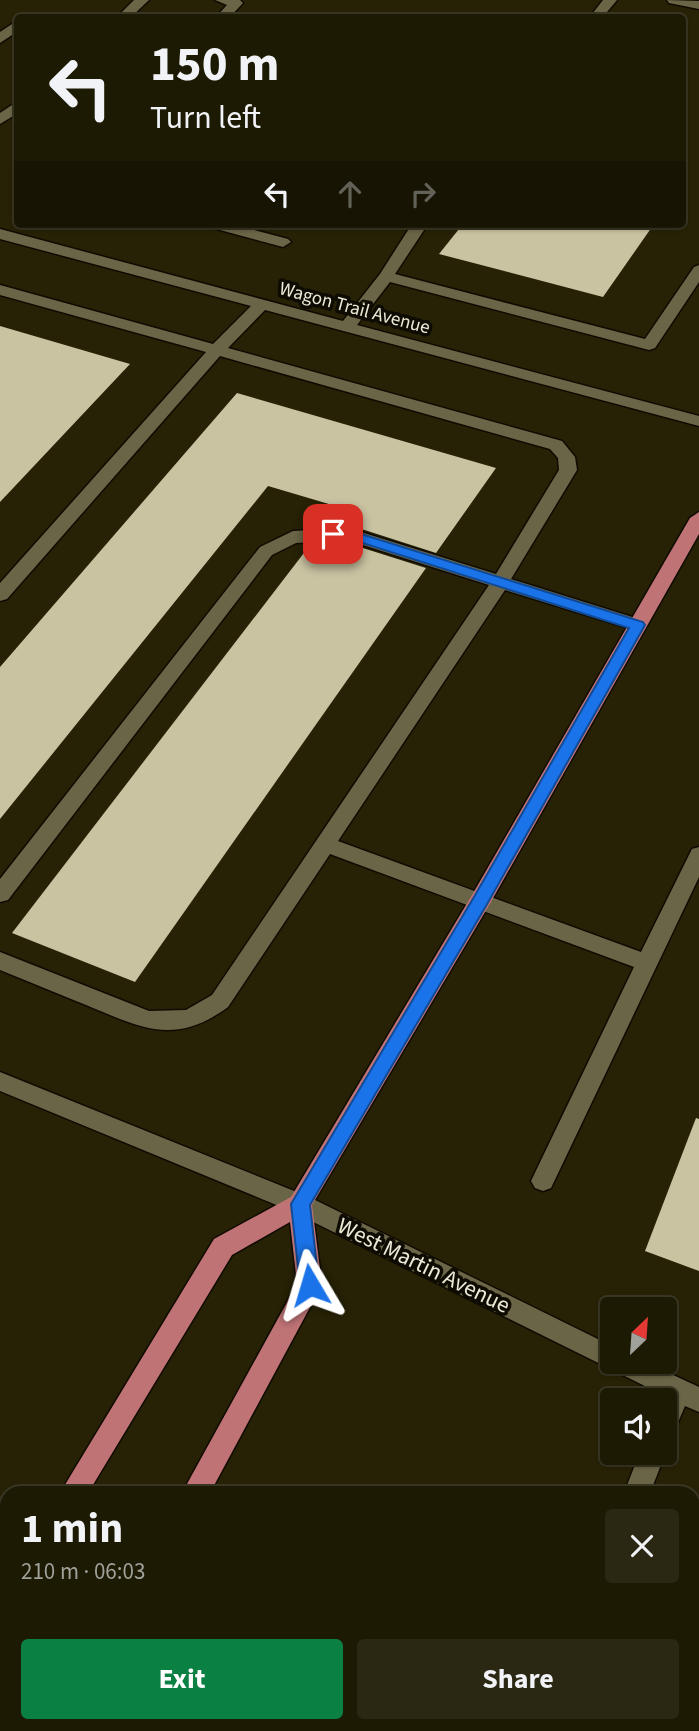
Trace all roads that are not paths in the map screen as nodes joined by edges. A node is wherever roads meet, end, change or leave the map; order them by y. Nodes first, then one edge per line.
1 (142, 0) edge
2 (222, 0) edge
3 (610, 0) edge
4 (674, 0) edge
5 (699, 5) edge
6 (126, 14) edge
7 (225, 14) edge
8 (598, 14) edge
9 (14, 27) edge
10 (0, 39) edge
11 (14, 108) edge
12 (0, 120) edge
13 (229, 228) edge
14 (417, 228) edge
15 (0, 234) edge
16 (283, 242) dead end
17 (699, 270) edge
18 (386, 276) junction
19 (0, 290) edge
20 (262, 304) junction
21 (347, 327) junction
22 (216, 351) junction
23 (699, 421) edge
24 (699, 518) edge
25 (693, 539) edge
26 (501, 581) junction
27 (0, 595) edge
28 (638, 625) junction
29 (326, 844) junction
30 (699, 855) edge
31 (0, 894) edge
32 (480, 901) junction
33 (0, 961) edge
34 (647, 963) junction
35 (0, 1081) edge
36 (542, 1181) dead end
37 (300, 1204) junction
38 (600, 1352) edge
39 (645, 1374) edge
40 (689, 1395) edge
41 (677, 1409) edge
42 (648, 1465) edge
43 (77, 1486) edge
44 (199, 1486) edge
45 (640, 1486) edge

1 - 6 street
2 - 7 street
3 - 8 street
4 - 5 street
9 - 10 street
11 - 12 street
13 - 16 street
14 - 18 street
15 - 20 street, Wagon Trail Avenue
17 - 18 street
18 - 21 street
19 - 22 street
20 - 21 street, Wagon Trail Avenue
20 - 22 street
21 - 23 street, Wagon Trail Avenue
22 - 26 street
22 - 27 street
24 - 25 main road
25 - 28 main road
26 - 28 street
26 - 29 street
26 - 31 street
28 - 32 main road
29 - 32 street
29 - 33 street
30 - 34 street
32 - 34 street
32 - 37 main road
34 - 36 street
35 - 37 street, West Martin Avenue
37 - 38 street, West Martin Avenue
37 - 43 main road
37 - 44 main road
39 - 40 street
40 - 41 street
42 - 45 street

